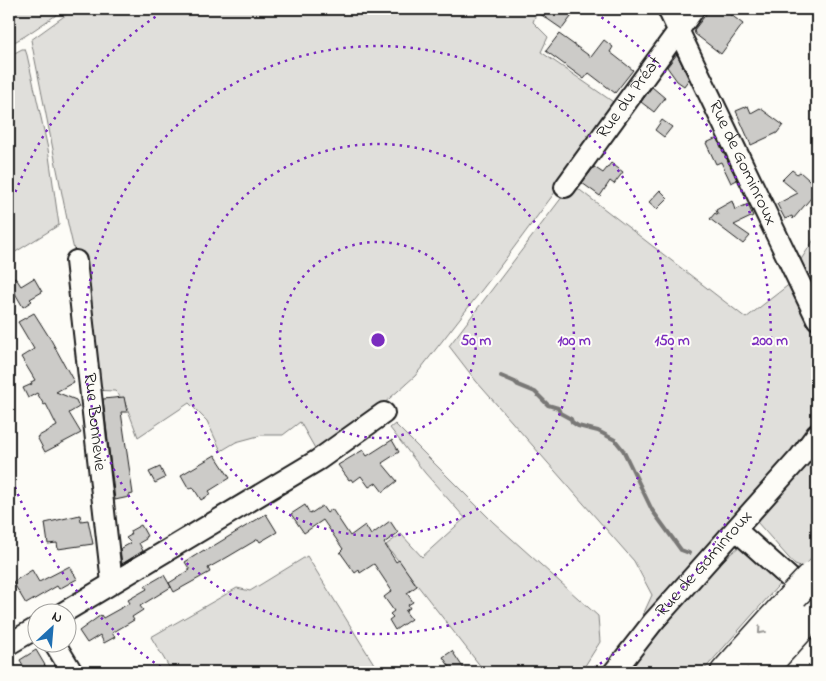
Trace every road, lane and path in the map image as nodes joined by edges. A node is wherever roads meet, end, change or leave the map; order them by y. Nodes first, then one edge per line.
1 (668, 9) edge
2 (694, 9) edge
3 (678, 31) junction
4 (565, 187) dead end
5 (76, 261) dead end
6 (817, 319) edge
7 (384, 413) dead end
8 (817, 434) edge
9 (736, 530) junction
10 (112, 584) junction
11 (812, 594) edge
12 (78, 604) edge
13 (28, 633) edge
14 (9, 644) edge
15 (61, 654) edge
16 (72, 672) edge
17 (614, 672) edge
18 (725, 672) edge
19 (761, 672) edge

1 - 3 street, Rue de Gominroux
2 - 3 street, Rue du Préat
3 - 4 street, Rue du Préat
3 - 6 street, Rue de Gominroux
5 - 10 street, Rue Bonnevie
7 - 10 street
8 - 9 street, Rue de Gominroux
9 - 11 street
9 - 17 street, Rue de Gominroux
10 - 12 street
11 -> 18 highway
11 - 19 highway
13 - 14 street
15 - 16 street

